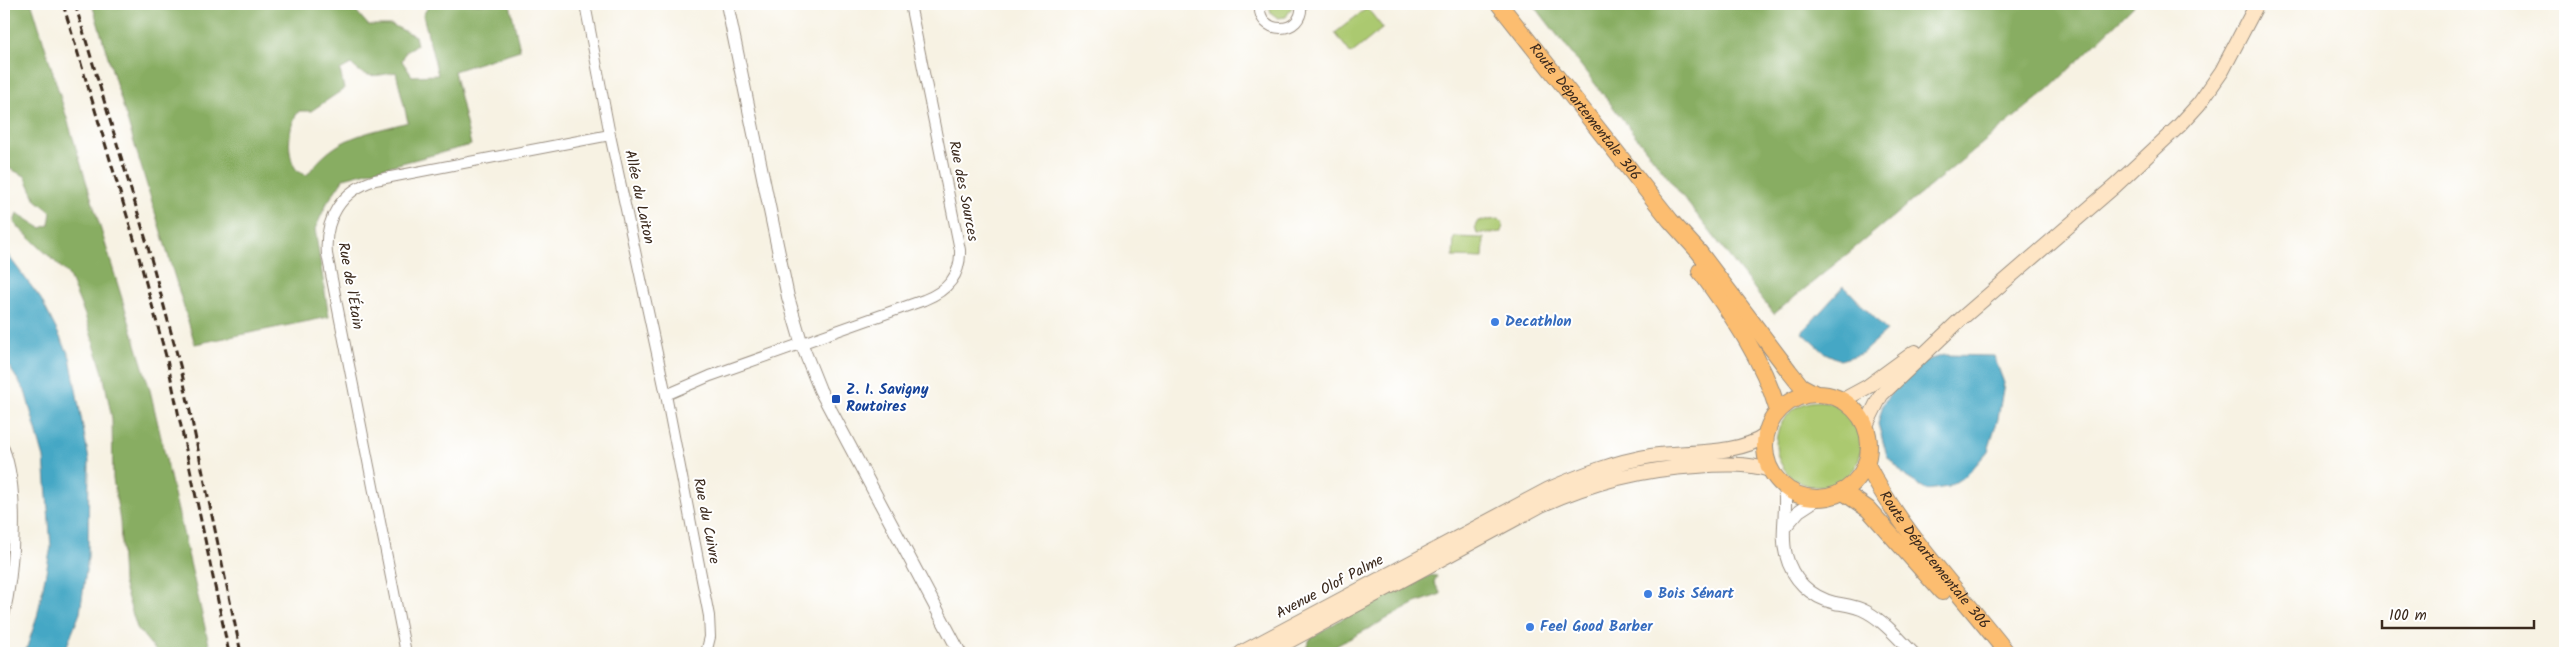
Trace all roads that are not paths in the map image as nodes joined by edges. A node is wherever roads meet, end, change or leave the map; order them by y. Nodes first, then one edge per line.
1 (584, 4) edge
2 (727, 4) edge
3 (910, 4) edge
4 (1260, 4) edge
5 (1301, 4) edge
6 (1499, 4) edge
7 (2257, 4) edge
8 (610, 135) junction
9 (1670, 220) junction
10 (1961, 319) junction
11 (802, 344) junction
12 (1816, 394) junction
13 (666, 395) junction
14 (1843, 400) junction
15 (1778, 411) junction
16 (1866, 425) junction
17 (1766, 435) junction
18 (4, 449) edge
19 (1866, 464) junction
20 (1770, 470) junction
21 (1784, 487) junction
22 (1842, 491) junction
23 (1819, 498) junction
24 (8, 523) edge
25 (1786, 526) junction
26 (1436, 556) junction
27 (6, 590) edge
28 (4, 616) edge
29 (406, 653) edge
30 (706, 653) edge
31 (960, 653) edge
32 (1241, 653) edge
33 (1267, 653) edge
34 (1912, 653) edge
35 (1993, 653) edge
36 (2007, 653) edge

1 - 8 street, Allée du Laiton
2 - 11 street
3 - 11 street, Rue des Sources
4 - 5 street
6 - 9 main road, Route Départementale 306
7 - 10 main road
8 - 13 street, Allée du Laiton
8 - 29 street, Rue de l'Étain
9 - 12 main road, Route Départementale 306
9 - 15 main road, Route Départementale 306
10 - 14 main road
10 - 16 main road
11 - 13 street, Rue des Sources
11 - 31 street
12 - 14 main road
12 - 15 main road
13 - 30 street, Rue du Cuivre
14 - 16 main road
15 - 17 main road
16 - 19 main road
17 - 20 main road
17 - 26 main road
18 - 24 street
19 - 22 main road
19 - 36 main road, Route Départementale 306
20 - 21 main road
20 - 26 main road
21 - 23 main road
21 - 25 street
22 - 23 main road
22 - 35 main road, Route Départementale 306
23 - 25 street
24 - 27 street
25 - 34 street
26 - 32 main road, Avenue Olof Palme
26 - 33 main road, Avenue Olof Palme
27 - 28 street

